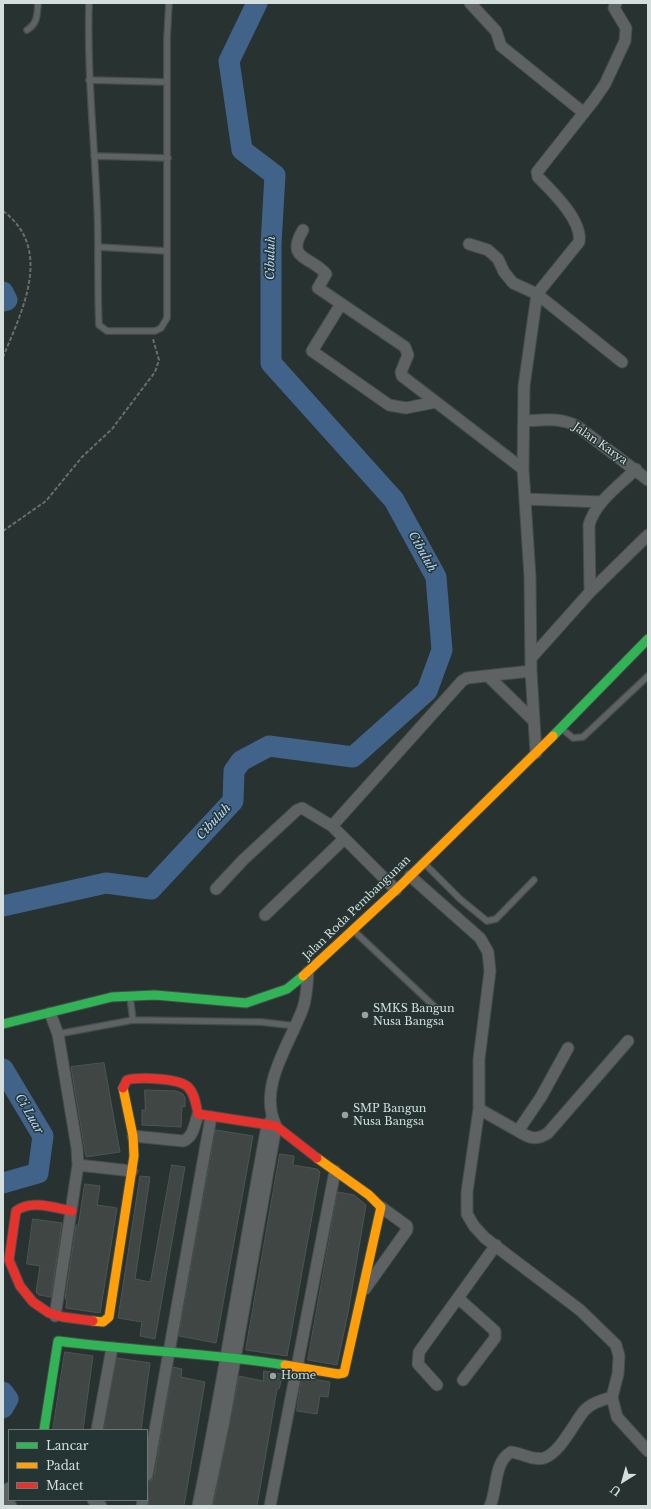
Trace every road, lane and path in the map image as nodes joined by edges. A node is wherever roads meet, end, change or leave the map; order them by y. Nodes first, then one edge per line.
1 (38, 3) edge
2 (89, 3) edge
3 (169, 3) edge
4 (470, 3) edge
5 (616, 3) edge
6 (27, 30) dead end
7 (89, 80) junction
8 (167, 82) junction
9 (584, 113) junction
10 (94, 156) junction
11 (168, 158) junction
12 (3, 211) edge
13 (303, 230) dead end
14 (469, 244) dead end
15 (98, 247) junction
16 (167, 251) junction
17 (537, 294) junction
18 (341, 304) junction
19 (155, 332) junction
20 (3, 357) edge
21 (622, 362) dead end
22 (436, 402) junction
23 (524, 421) junction
24 (523, 469) junction
25 (636, 469) junction
26 (648, 480) edge
27 (525, 500) junction
28 (602, 502) junction
29 (3, 531) edge
30 (648, 535) edge
31 (590, 592) junction
32 (648, 639) edge
33 (532, 657) junction
34 (532, 671) junction
35 (488, 676) junction
36 (648, 676) edge
37 (534, 721) junction
38 (561, 728) junction
39 (536, 753) junction
40 (332, 826) junction
41 (344, 839) junction
42 (423, 862) junction
43 (410, 876) junction
44 (534, 880) dead end
45 (216, 889) dead end
46 (396, 890) junction
47 (265, 915) dead end
48 (353, 930) junction
49 (308, 972) junction
50 (130, 996) junction
51 (437, 1009) dead end
52 (50, 1013) junction
53 (133, 1020) junction
54 (3, 1024) edge
55 (296, 1026) junction
56 (58, 1034) junction
57 (628, 1041) dead end
58 (568, 1048) dead end
59 (479, 1108) junction
60 (198, 1114) junction
61 (211, 1117) junction
62 (272, 1123) junction
63 (518, 1132) junction
64 (133, 1136) junction
65 (78, 1165) junction
66 (132, 1171) junction
67 (335, 1171) junction
68 (381, 1207) junction
69 (72, 1211) junction
70 (496, 1245) junction
71 (363, 1291) junction
72 (458, 1298) junction
73 (55, 1316) junction
74 (112, 1348) junction
75 (168, 1352) junction
76 (230, 1357) junction
77 (296, 1368) junction
78 (463, 1380) dead end
79 (437, 1384) dead end
80 (612, 1397) junction
81 (44, 1429) edge
82 (96, 1429) edge
83 (648, 1451) edge
84 (148, 1469) edge
85 (3, 1499) edge
86 (11, 1506) edge
87 (198, 1506) edge
88 (206, 1506) edge
89 (270, 1506) edge
90 (490, 1506) edge

1 - 6 lane
2 - 7 lane
3 - 8 lane
4 - 9 street
5 - 9 street
7 - 8 lane
7 - 10 lane
8 - 11 lane
9 - 17 street
10 - 11 lane
10 - 15 lane
11 - 16 lane
12 - 20 path
13 - 18 street
14 - 17 street
15 - 16 lane
15 - 19 lane
16 - 19 lane
17 - 21 street
17 - 23 street
18 - 22 street
18 - 22 street
19 - 29 path
22 - 24 street
23 - 24 street
23 - 25 street, Jalan Karya
24 - 27 street
25 - 26 street, Jalan Karya
25 - 28 street
27 - 28 street
27 - 33 street
28 - 31 street
30 - 31 street
31 - 33 street
32 - 38 street, Jalan Roda Pembangunan
33 - 34 street
34 - 35 street
34 - 37 street
35 - 37 street
35 - 40 street
36 - 38 lane
37 - 39 street
38 - 39 street, Jalan Roda Pembangunan
39 - 42 street, Jalan Roda Pembangunan
40 - 41 street
40 - 45 street
41 - 46 street
41 - 47 street
42 - 43 street, Jalan Roda Pembangunan
42 - 44 lane
43 - 46 street, Jalan Roda Pembangunan
43 - 59 street
46 - 48 street, Jalan Roda Pembangunan
48 - 49 street, Jalan Roda Pembangunan
48 - 51 lane
49 - 50 street, Jalan Roda Pembangunan
49 - 55 street
50 - 52 street, Jalan Roda Pembangunan
50 - 53 lane
52 - 54 street, Jalan Roda Pembangunan
52 - 56 street
53 - 55 lane
53 - 56 lane
55 - 62 street
56 - 65 street
57 - 63 street
58 - 63 street
59 - 63 street
59 - 70 street
60 - 61 street
60 - 64 street
60 - 64 street
61 - 62 street
61 - 75 street
62 - 67 street
62 - 76 street
64 - 66 street
65 - 66 street
65 - 69 street
66 - 73 street
67 - 68 street
67 - 77 street
68 - 71 street
68 - 71 street
69 - 73 street
69 - 73 street
70 - 72 street
70 - 80 street
71 - 77 street
72 - 78 street
72 - 79 street
74 - 75 street
74 - 81 street
74 - 82 street
75 - 76 street
75 - 84 street
76 - 77 street
76 - 87 street
76 - 88 street
77 - 89 street
80 - 83 street
80 - 90 street
85 - 86 street

